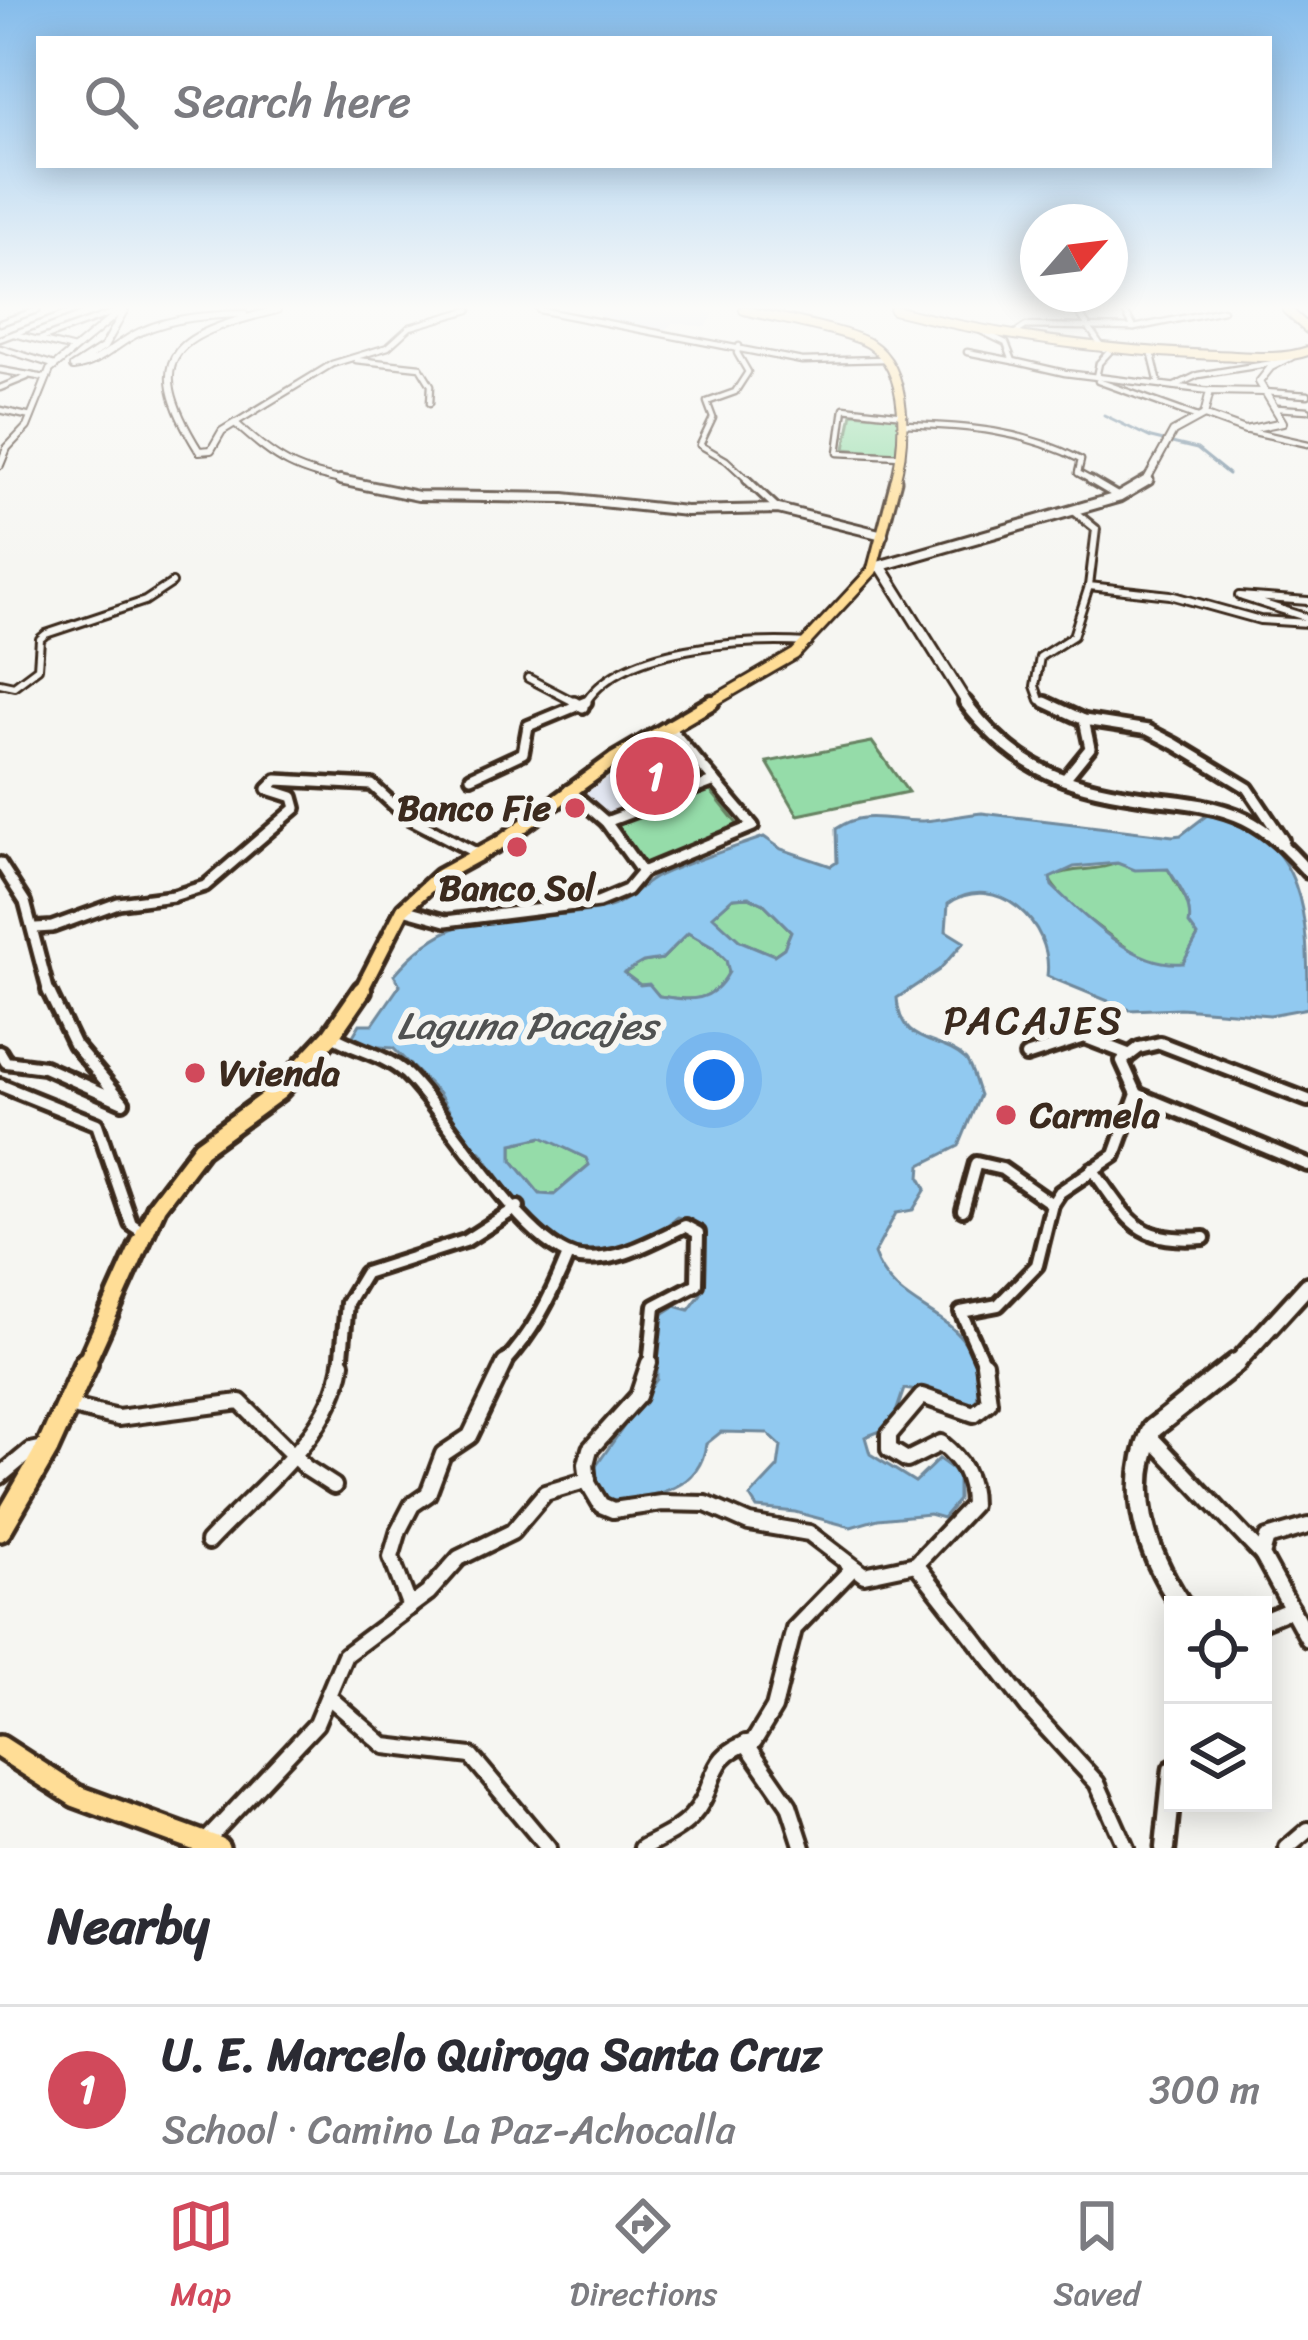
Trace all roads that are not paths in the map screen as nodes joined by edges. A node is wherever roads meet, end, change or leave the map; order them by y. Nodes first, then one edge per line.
1 (38, 396) edge
2 (170, 396) edge
3 (278, 396) edge
4 (431, 396) edge
5 (724, 396) edge
6 (896, 396) edge
7 (1142, 396) edge
8 (1208, 396) edge
9 (1267, 396) edge
10 (1306, 401) edge
11 (430, 403) dead end
12 (1277, 408) junction
13 (0, 410) edge
14 (1201, 416) junction
15 (31, 417) junction
16 (903, 419) junction
17 (235, 423) junction
18 (1245, 430) junction
19 (0, 438) edge
20 (13, 442) junction
21 (1308, 444) edge
22 (902, 456) junction
23 (0, 465) edge
24 (1119, 497) junction
25 (778, 509) junction
26 (1075, 512) junction
27 (884, 535) junction
28 (878, 567) junction
29 (172, 584) dead end
30 (1090, 586) junction
31 (1308, 601) edge
32 (1308, 621) edge
33 (808, 644) junction
34 (528, 678) dead end
35 (0, 683) edge
36 (583, 706) junction
37 (1084, 720) junction
38 (668, 726) junction
39 (471, 777) dead end
40 (1064, 780) junction
41 (715, 781) junction
42 (569, 790) junction
43 (606, 822) junction
44 (1283, 840) junction
45 (480, 855) junction
46 (0, 863) edge
47 (642, 872) junction
48 (1308, 872) edge
49 (403, 909) junction
50 (35, 928) junction
51 (331, 1035) junction
52 (0, 1052) edge
53 (1128, 1054) junction
54 (1026, 1056) dead end
55 (0, 1085) edge
56 (1137, 1094) junction
57 (1308, 1100) edge
58 (1308, 1165) edge
59 (1092, 1169) junction
60 (1052, 1204) junction
61 (518, 1207) junction
62 (963, 1210) dead end
63 (143, 1232) junction
64 (1204, 1238) dead end
65 (568, 1255) junction
66 (1308, 1285) edge
67 (68, 1406) junction
68 (1148, 1436) junction
69 (47, 1449) junction
70 (290, 1452) junction
71 (0, 1476) edge
72 (588, 1480) junction
73 (334, 1486) dead end
74 (1308, 1526) edge
75 (0, 1530) edge
76 (208, 1542) dead end
77 (1262, 1555) junction
78 (916, 1564) junction
79 (852, 1569) junction
80 (1176, 1596) edge
81 (410, 1607) junction
82 (1292, 1609) junction
83 (1272, 1617) edge
84 (1308, 1639) edge
85 (330, 1698) junction
86 (746, 1743) junction
87 (0, 1748) edge
88 (1169, 1812) edge
89 (1308, 1830) edge
90 (211, 1846) edge
91 (548, 1848) edge
92 (642, 1848) edge
93 (803, 1848) edge
94 (1126, 1848) edge
95 (1165, 1848) edge
96 (1287, 1848) edge

1 - 15 street
2 - 17 street
3 - 17 street
4 - 11 street
5 - 25 street
6 - 16 main road
7 - 14 street
8 - 14 main road
9 - 12 main road
10 - 12 street
12 - 18 main road
13 - 15 street
14 - 18 main road
14 - 24 main road
15 - 20 street
16 - 22 main road
16 - 22 street
16 - 24 street
17 - 25 street
18 - 21 street
19 - 20 street
20 - 23 street
22 - 27 main road
24 - 26 main road
25 - 27 street
26 - 28 main road
26 - 30 street
27 - 28 main road
28 - 33 main road
28 - 40 main road
29 - 35 street
30 - 32 street
30 - 37 street
31 - 32 street
33 - 36 street
33 - 38 main road
34 - 36 street
36 - 39 street
37 - 40 street
37 - 44 street
38 - 41 street
38 - 42 main road
40 - 44 main road
41 - 43 street
41 - 47 street
42 - 43 street
42 - 45 main road
43 - 47 street
44 - 48 main road
45 - 49 main road
45 - 50 street
46 - 50 street
47 - 49 street
49 - 51 main road
50 - 52 street
51 - 61 street
51 - 63 main road
53 - 54 street
53 - 56 street
53 - 57 street
55 - 63 street
56 - 58 street
56 - 59 street
59 - 60 street
59 - 64 street
60 - 62 street
60 - 78 street
61 - 65 street
61 - 70 street
63 - 67 main road
65 - 72 street
65 - 81 street
66 - 68 main road
67 - 69 main road
67 - 70 street
68 - 77 street
68 - 80 main road
69 - 71 street
69 - 75 main road
70 - 73 street
70 - 76 street
72 - 79 street
72 - 81 street
74 - 77 street
77 - 82 street
78 - 79 street
78 - 94 street
79 - 86 street
81 - 85 street
82 - 83 street
82 - 84 street
85 - 90 street
85 - 91 street
86 - 92 street
86 - 93 street
87 - 90 main road
88 - 95 main road
89 - 96 street

